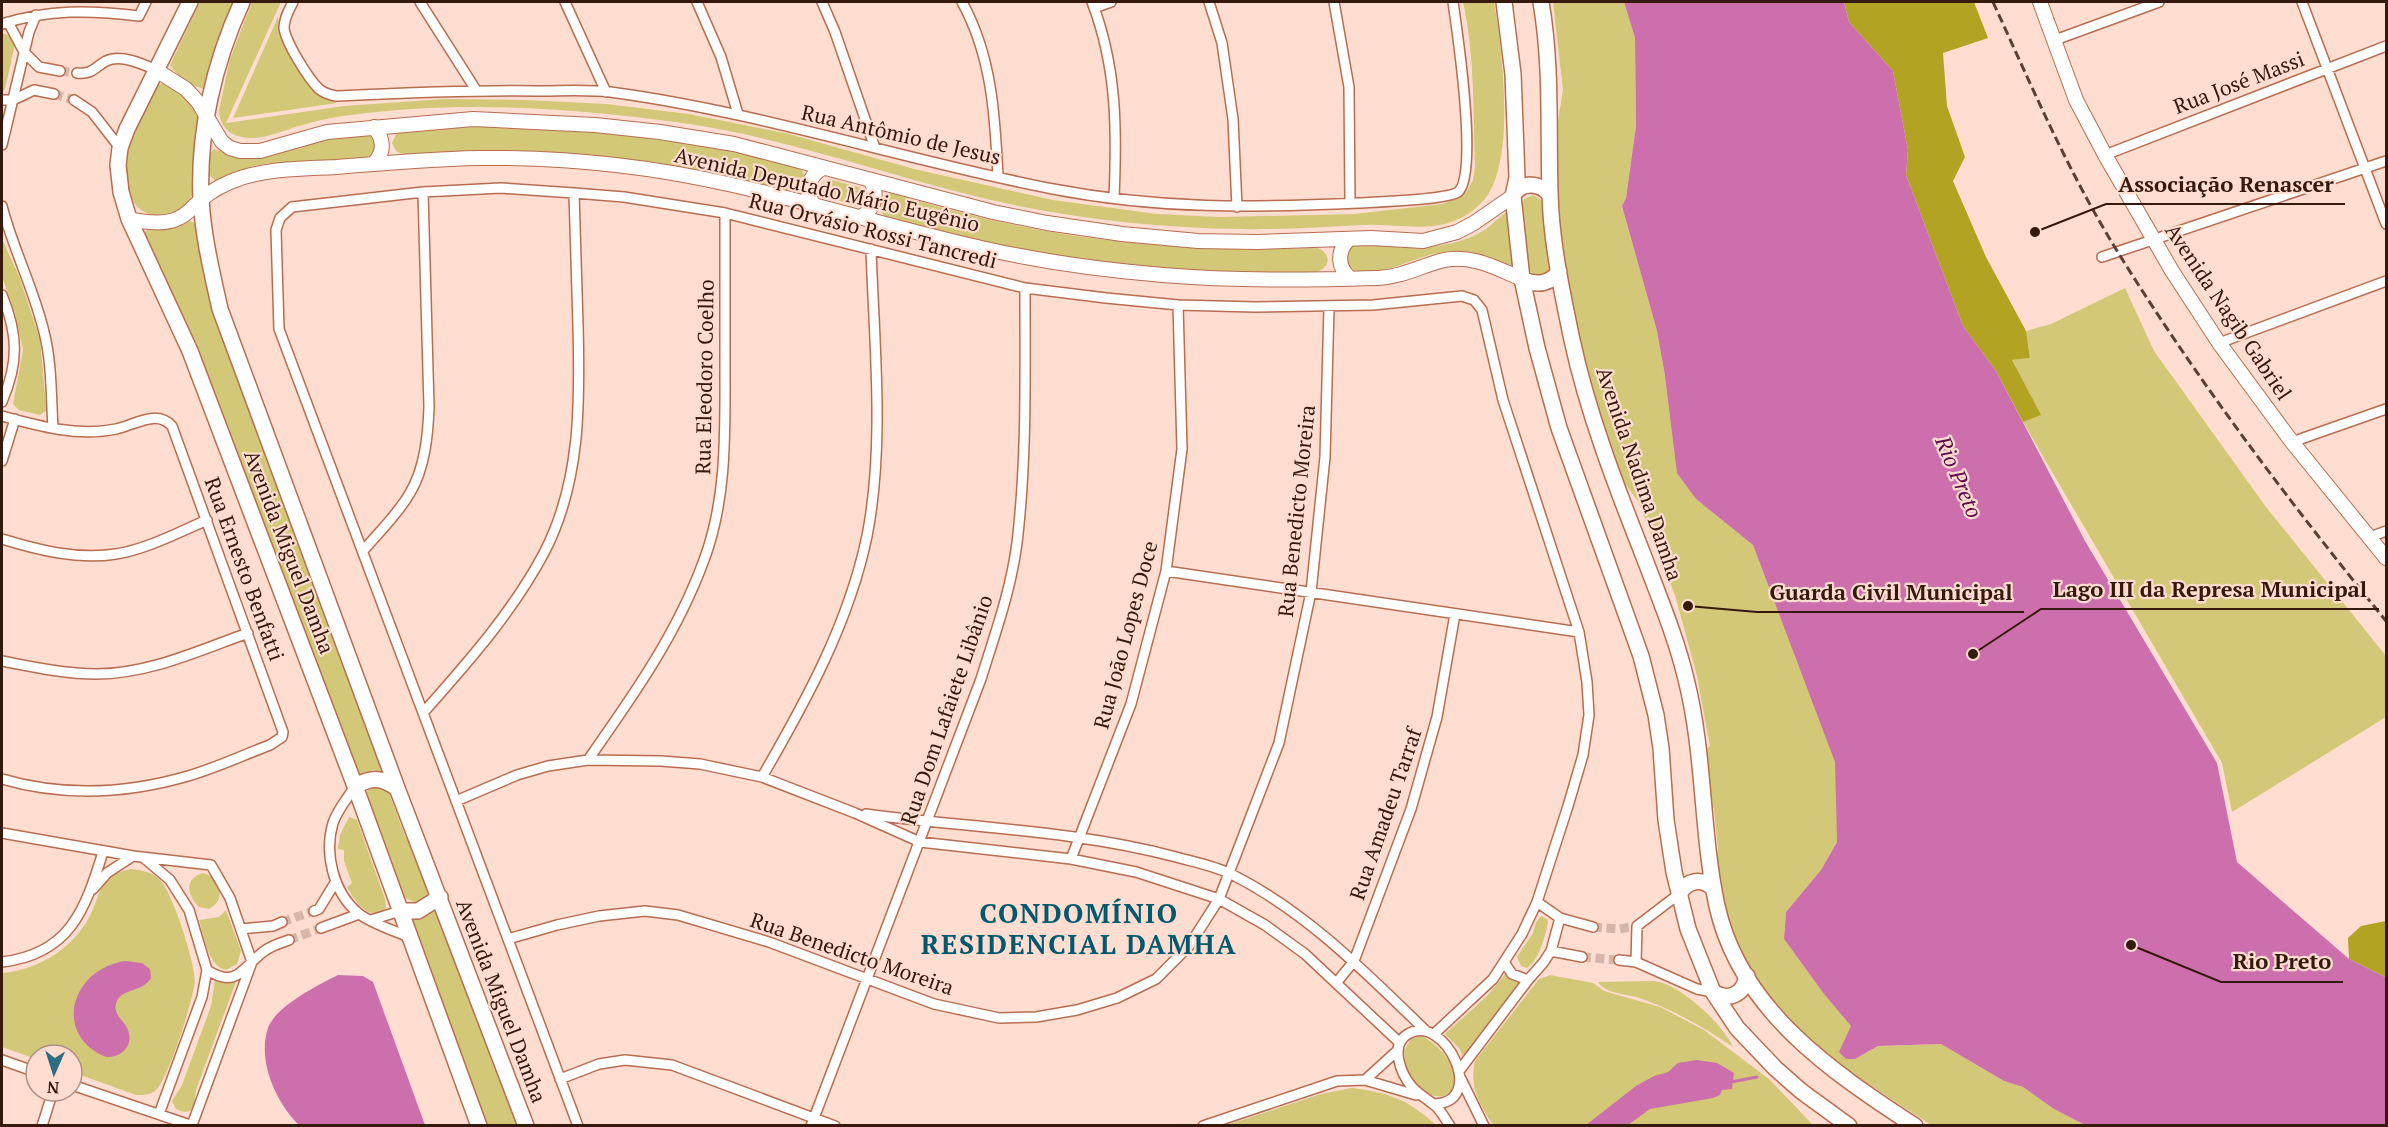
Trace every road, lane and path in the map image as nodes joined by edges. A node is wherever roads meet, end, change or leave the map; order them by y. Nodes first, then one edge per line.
1 (146, 2) edge
2 (190, 2) edge
3 (242, 2) edge
4 (293, 2) edge
5 (420, 2) edge
6 (565, 2) edge
7 (697, 2) edge
8 (822, 2) edge
9 (962, 2) edge
10 (1111, 2) edge
11 (1209, 2) edge
12 (1334, 2) edge
13 (1453, 2) edge
14 (1504, 2) edge
15 (1541, 2) edge
16 (2040, 2) edge
17 (2159, 2) edge
18 (2302, 2) edge
19 (1093, 5) edge
20 (36, 15) junction
21 (4, 23) edge
22 (2055, 40) junction
23 (2386, 46) edge
24 (24, 52) junction
25 (2327, 68) junction
26 (156, 70) junction
27 (60, 71) tunnel mouth
28 (77, 73) tunnel mouth
29 (476, 90) junction
30 (606, 92) junction
31 (54, 94) tunnel mouth
32 (2, 100) edge
33 (13, 100) junction
34 (74, 100) tunnel mouth
35 (738, 114) junction
36 (207, 117) junction
37 (394, 125) junction
38 (374, 127) junction
39 (2, 145) edge
40 (120, 148) junction
41 (875, 148) junction
42 (2105, 155) junction
43 (2386, 160) edge
44 (395, 162) junction
45 (374, 163) junction
46 (823, 168) junction
47 (2366, 169) junction
48 (998, 176) junction
49 (871, 181) junction
50 (423, 192) junction
51 (574, 193) junction
52 (1513, 196) junction
53 (1550, 196) junction
54 (1114, 198) junction
55 (201, 200) junction
56 (1350, 203) junction
57 (814, 205) junction
58 (2, 206) edge
59 (1237, 207) junction
60 (725, 213) junction
61 (861, 217) junction
62 (129, 219) junction
63 (2386, 224) edge
64 (4, 230) edge
65 (1349, 239) junction
66 (1323, 240) junction
67 (2153, 240) junction
68 (871, 249) junction
69 (2102, 257) dead end
70 (1559, 272) junction
71 (1350, 278) junction
72 (1323, 279) junction
73 (1522, 279) junction
74 (2386, 281) edge
75 (1025, 288) junction
76 (2, 295) edge
77 (1178, 304) junction
78 (1329, 307) junction
79 (2219, 344) junction
80 (2, 402) edge
81 (2386, 409) edge
82 (2, 416) edge
83 (15, 419) junction
84 (53, 428) junction
85 (2292, 442) junction
86 (2, 461) edge
87 (207, 520) junction
88 (2386, 531) edge
89 (2370, 537) junction
90 (2, 539) edge
91 (363, 551) junction
92 (2386, 558) edge
93 (1167, 571) junction
94 (1311, 592) junction
95 (1455, 614) junction
96 (1579, 632) junction
97 (248, 633) junction
98 (2, 661) edge
99 (423, 713) junction
100 (588, 760) junction
101 (762, 777) junction
102 (2, 779) edge
103 (355, 786) junction
104 (397, 788) junction
105 (456, 801) junction
106 (855, 813) junction
107 (927, 823) junction
108 (2, 833) edge
109 (1081, 838) junction
110 (920, 842) junction
111 (103, 852) junction
112 (133, 856) junction
113 (144, 858) junction
114 (1071, 859) junction
115 (1231, 873) junction
116 (336, 881) junction
117 (1714, 889) junction
118 (90, 893) junction
119 (1679, 894) junction
120 (440, 897) junction
121 (1219, 899) junction
122 (1537, 902) junction
123 (400, 911) junction
124 (359, 914) junction
125 (1560, 918) junction
126 (371, 920) junction
127 (282, 922) tunnel mouth
128 (1593, 927) tunnel mouth
129 (241, 929) junction
130 (409, 937) junction
131 (508, 939) junction
132 (289, 940) tunnel mouth
133 (1551, 951) junction
134 (1582, 957) tunnel mouth
135 (1619, 960) tunnel mouth
136 (1354, 961) junction
137 (2, 962) edge
138 (252, 962) junction
139 (1504, 962) junction
140 (1636, 962) junction
141 (207, 970) junction
142 (1747, 976) junction
143 (867, 980) junction
144 (1528, 980) junction
145 (1337, 982) junction
146 (1713, 992) junction
147 (1430, 1033) junction
148 (1399, 1046) junction
149 (2, 1060) edge
150 (24, 1068) edge
151 (1460, 1074) junction
152 (560, 1079) junction
153 (1365, 1080) junction
154 (84, 1089) edge
155 (1422, 1097) junction
156 (49, 1103) edge
157 (1433, 1104) junction
158 (159, 1114) junction
159 (813, 1122) edge
160 (42, 1125) edge
161 (193, 1125) edge
162 (479, 1125) edge
163 (526, 1125) edge
164 (578, 1125) edge
165 (835, 1125) edge
166 (1203, 1125) edge
167 (1450, 1125) edge
168 (1484, 1125) edge
169 (1849, 1125) edge
170 (1915, 1125) edge

1 - 20 street
2 - 26 main road, Avenida Miguel Damha
3 - 36 main road, Avenida Miguel Damha
4 - 29 street, Rua Antômio de Jesus
5 - 29 street
6 - 30 street
7 - 35 street
8 - 41 street
9 - 48 street
10 - 19 street
11 - 59 street
12 - 56 street
13 - 56 street, Rua Antômio de Jesus
14 - 52 main road
15 - 53 main road, Avenida Nadima Damha
16 - 22 street, Avenida Nagib Gabriel
17 - 22 street
18 - 25 street
19 - 54 street
20 - 21 street
20 - 24 street
21 - 24 street
22 - 42 street, Avenida Nagib Gabriel
23 - 25 street, Rua José Massi
24 - 27 street
24 - 33 street
25 - 42 street, Rua José Massi
25 - 47 street
26 - 28 street
26 - 36 street, Avenida Deputado Mário Eugênio
26 - 40 main road, Avenida Miguel Damha
29 - 30 street, Rua Antômio de Jesus
30 - 35 street, Rua Antômio de Jesus
31 - 33 street
32 - 33 street
33 - 39 street
34 - 40 street
35 - 41 street, Rua Antômio de Jesus
36 - 38 street, Avenida Deputado Mário Eugênio
36 - 55 main road, Avenida Miguel Damha
37 - 38 street, Avenida Deputado Mário Eugênio
37 - 44 street
37 - 46 street, Avenida Deputado Mário Eugênio
38 - 45 street
40 - 62 main road, Avenida Miguel Damha
41 - 48 street, Rua Antômio de Jesus
42 - 67 street, Avenida Nagib Gabriel
43 - 47 street
44 - 45 street, Avenida Deputado Mário Eugênio
44 - 57 street, Avenida Deputado Mário Eugênio
45 - 55 street, Avenida Deputado Mário Eugênio
46 - 49 street, Avenida Deputado Mário Eugênio
46 - 57 street
47 - 63 street
47 - 67 street
48 - 54 street, Rua Antômio de Jesus
49 - 61 street
49 - 66 street, Avenida Deputado Mário Eugênio
50 - 51 street, Rua Orvásio Rossi Tancredi
50 - 91 street
50 - 91 street, Rua Orvásio Rossi Tancredi
51 - 60 street, Rua Orvásio Rossi Tancredi
51 - 99 street
52 - 53 main road
52 - 65 street, Avenida Deputado Mário Eugênio
52 - 73 main road
53 - 70 main road, Avenida Nadima Damha
54 - 59 street, Rua Antômio de Jesus
55 - 62 street, Avenida Deputado Mário Eugênio
55 - 104 main road, Avenida Miguel Damha
56 - 59 street, Rua Antômio de Jesus
57 - 61 street, Avenida Deputado Mário Eugênio
58 - 64 street
60 - 68 street, Rua Orvásio Rossi Tancredi
60 - 100 street, Rua Eleodoro Coelho
61 - 72 street, Avenida Deputado Mário Eugênio
62 - 103 main road, Avenida Miguel Damha
64 - 84 street
65 - 66 street, Avenida Deputado Mário Eugênio
65 - 71 street
66 - 72 street
67 - 69 street
67 - 79 street, Avenida Nagib Gabriel
68 - 75 street, Rua Orvásio Rossi Tancredi
68 - 101 street
70 - 73 main road
70 - 117 main road, Avenida Nadima Damha
71 - 72 street, Avenida Deputado Mário Eugênio
71 - 73 street, Avenida Deputado Mário Eugênio
73 - 119 main road
74 - 79 street
75 - 77 street, Rua Orvásio Rossi Tancredi
75 - 107 street, Rua Dom Lafaiete Libânio
76 - 80 street
77 - 78 street, Rua Orvásio Rossi Tancredi
77 - 93 street, Rua João Lopes Doce
78 - 94 street, Rua Benedicto Moreira
78 - 96 street, Rua Orvásio Rossi Tancredi
79 - 85 street, Avenida Nagib Gabriel
81 - 85 street
82 - 83 street
83 - 84 street
83 - 86 street
84 - 87 street, Rua Ernesto Benfatti
85 - 89 street, Avenida Nagib Gabriel
87 - 90 street
87 - 97 street, Rua Ernesto Benfatti
88 - 89 street
89 - 92 street, Avenida Nagib Gabriel
91 - 99 street
93 - 94 street
93 - 109 street, Rua João Lopes Doce
94 - 95 street
94 - 115 street, Rua Benedicto Moreira
95 - 96 street
95 - 136 street, Rua Amadeu Tarraf
96 - 122 street
97 - 98 street
97 - 102 street, Rua Ernesto Benfatti
99 - 105 street
100 - 101 street
100 - 105 street
101 - 106 street
103 - 104 main road
103 - 116 street
103 - 123 main road, Avenida Miguel Damha
104 - 120 main road, Avenida Miguel Damha
105 - 131 street
106 - 107 street
106 - 110 street
107 - 109 street
107 - 110 street, Rua Dom Lafaiete Libânio
108 - 111 street
109 - 114 street, Rua João Lopes Doce
109 - 115 street
110 - 114 street
110 - 143 street, Rua Dom Lafaiete Libânio
111 - 112 street
111 - 118 street
112 - 113 street
112 - 118 street
113 - 129 street
113 - 141 street
114 - 121 street
115 - 121 street, Rua Benedicto Moreira
115 - 136 street
116 - 124 street
116 - 124 street
117 - 119 main road
117 - 142 main road, Avenida Nadima Damha
118 - 137 street
119 - 140 street
119 - 146 main road
120 - 123 main road
120 - 163 main road, Avenida Miguel Damha
121 - 143 street, Rua Benedicto Moreira
121 - 145 street
122 - 125 street
122 - 139 street
123 - 126 street
123 - 130 main road, Avenida Miguel Damha
124 - 126 street
125 - 128 street
125 - 133 street
126 - 130 street
127 - 129 street
129 - 138 street
130 - 162 main road, Avenida Miguel Damha
131 - 143 street, Rua Benedicto Moreira
131 - 152 street
132 - 138 street
133 - 134 street
133 - 144 street
135 - 140 street
136 - 145 street, Rua Amadeu Tarraf
136 - 147 street
138 - 141 street
138 - 161 street
139 - 144 street
139 - 147 street
140 - 146 street
141 - 158 street
142 - 146 main road
142 - 170 main road, Avenida Nadima Damha
143 - 159 street, Rua Dom Lafaiete Libânio
144 - 151 street
145 - 148 street
146 - 169 main road
147 - 148 street
147 - 151 street
148 - 153 street
148 - 155 street
149 - 150 street
151 - 157 street
151 - 168 street
152 - 159 street
152 - 164 street
153 - 155 street
153 - 166 street
154 - 158 street
155 - 157 street
156 - 160 street
157 - 167 street
158 - 161 street
159 - 165 street

